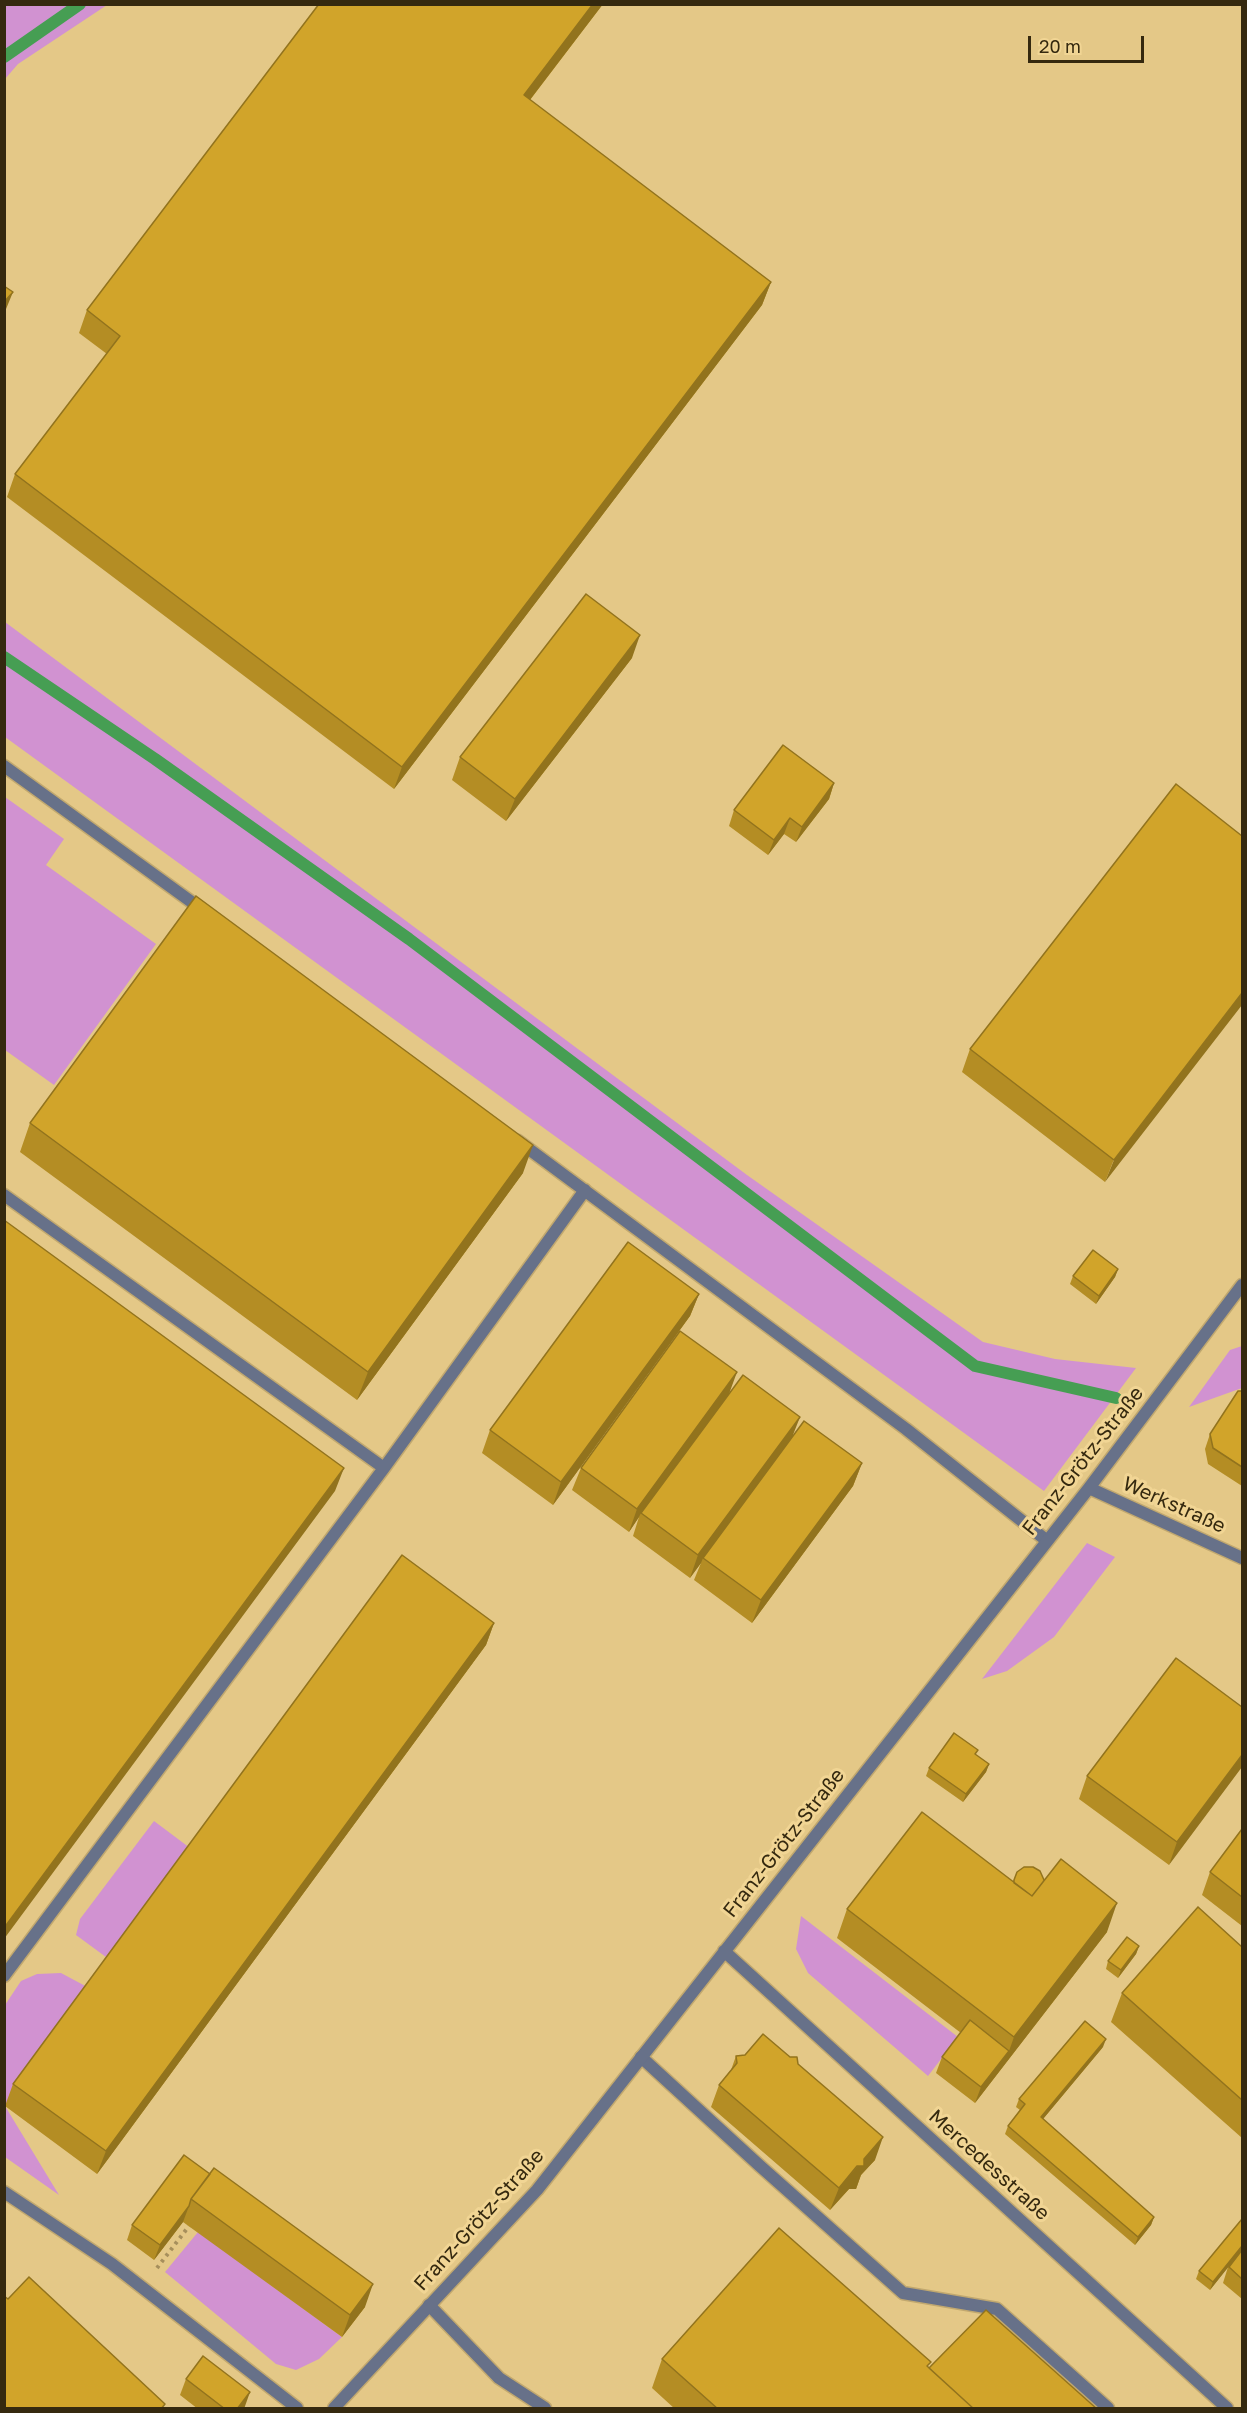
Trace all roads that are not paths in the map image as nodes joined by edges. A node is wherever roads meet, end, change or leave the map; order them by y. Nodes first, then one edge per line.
1 (4, 766) edge
2 (218, 921) edge
3 (508, 1133) edge
4 (585, 1190) junction
5 (4, 1195) edge
6 (1242, 1285) edge
7 (384, 1468) junction
8 (1089, 1488) junction
9 (1046, 1540) junction
10 (1242, 1558) edge
11 (724, 1951) junction
12 (4, 1976) edge
13 (641, 2057) junction
14 (4, 2192) edge
15 (429, 2306) junction
16 (297, 2409) edge
17 (334, 2409) edge
18 (545, 2409) edge
19 (1108, 2409) edge
20 (1227, 2409) edge

1 - 2 street
3 - 4 street
4 - 7 street
4 - 9 street
5 - 7 street
6 - 8 street, Franz-Grötz-Straße
7 - 12 street
8 - 9 street, Franz-Grötz-Straße
8 - 10 street, Werkstraße
9 - 11 street, Franz-Grötz-Straße
11 - 13 street, Franz-Grötz-Straße
11 - 20 street, Mercedesstraße
13 - 15 street, Franz-Grötz-Straße
13 - 19 street
14 - 16 street
15 - 17 street, Franz-Grötz-Straße
15 - 18 street

